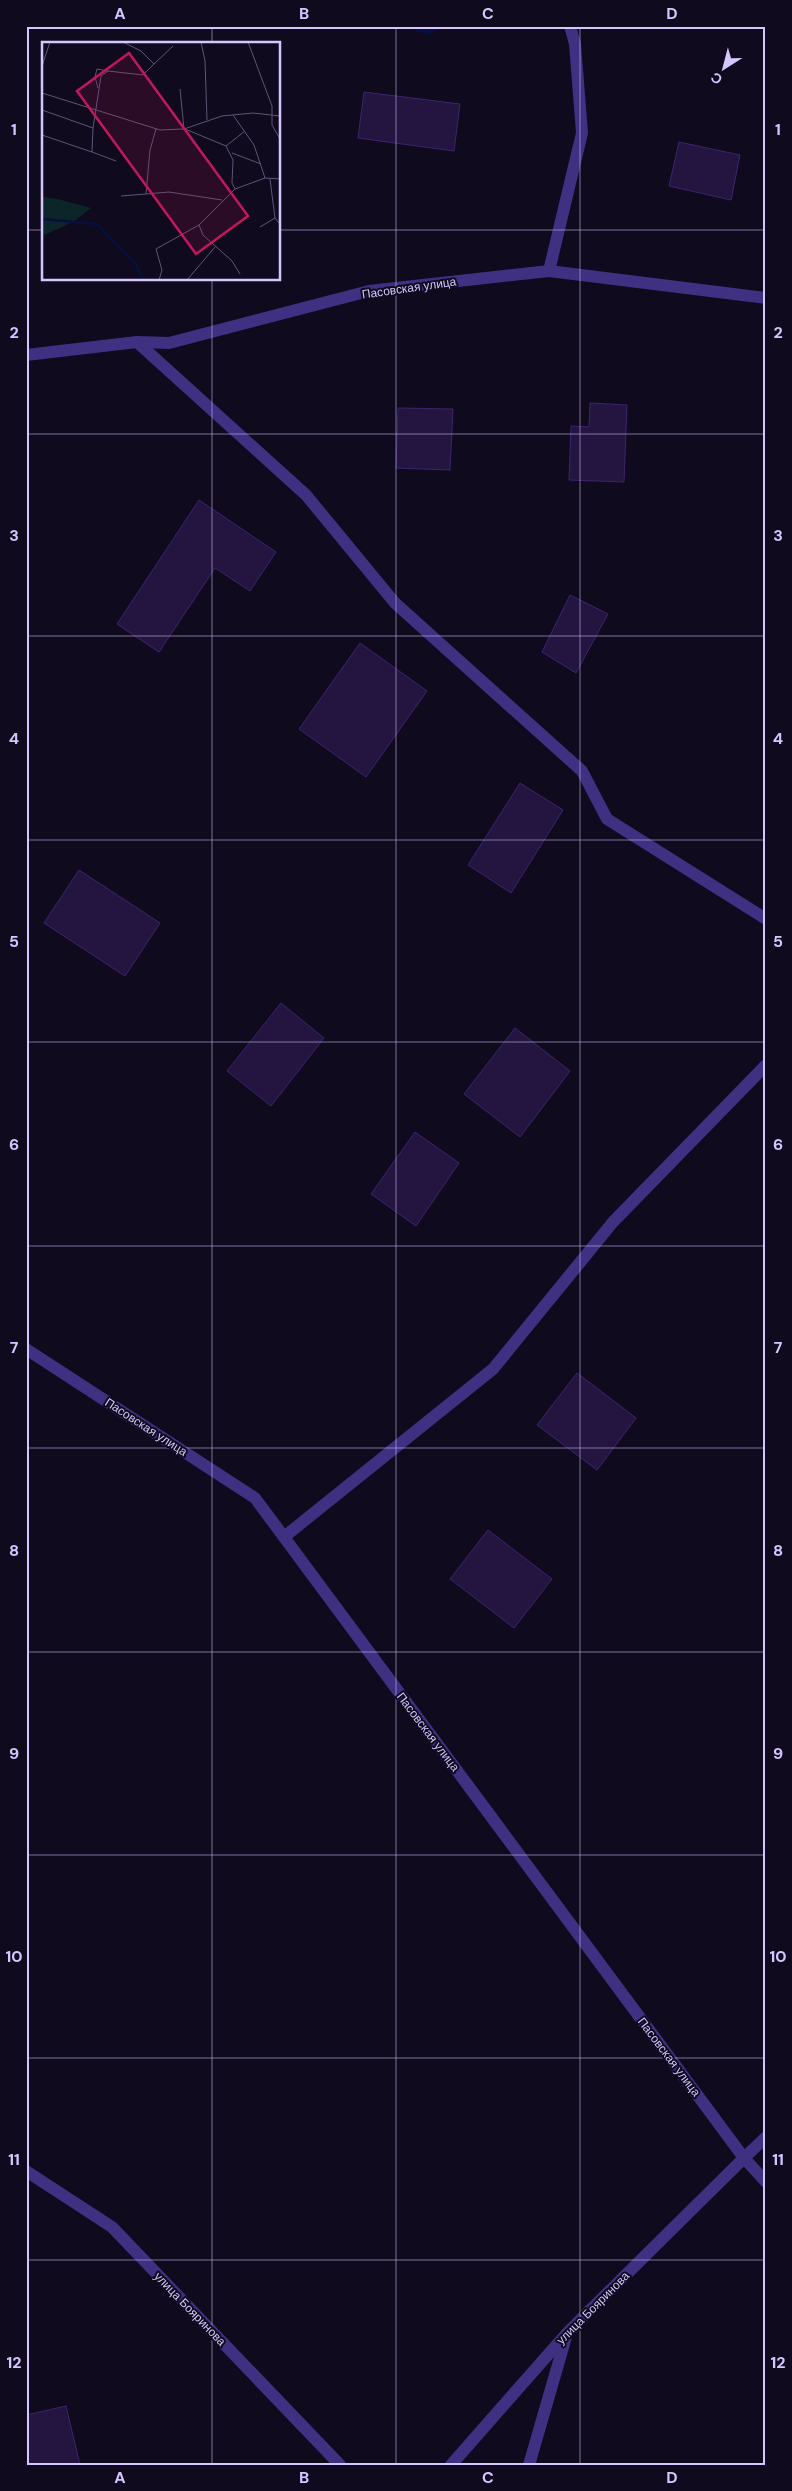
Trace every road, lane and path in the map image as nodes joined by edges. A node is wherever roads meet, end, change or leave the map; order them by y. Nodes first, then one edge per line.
1 (570, 26) edge
2 (549, 271) junction
3 (766, 298) edge
4 (137, 342) junction
5 (26, 355) edge
6 (766, 919) edge
7 (766, 1065) edge
8 (26, 1349) edge
9 (284, 1537) junction
10 (766, 2137) edge
11 (744, 2158) junction
12 (26, 2171) edge
13 (766, 2182) edge
14 (568, 2332) junction
15 (340, 2465) edge
16 (451, 2465) edge
17 (529, 2465) edge

1 - 2 street
2 - 3 street, Пасовская улица
2 - 4 street, Пасовская улица
4 - 5 street, Пасовская улица
4 - 6 street
7 - 9 street
8 - 9 street, Пасовская улица
9 - 11 street, Пасовская улица
10 - 11 street, улица Бояринова
11 - 13 street, Пасовская улица
11 - 14 street, улица Бояринова
12 - 15 street, улица Бояринова
14 - 16 street, улица Бояринова
14 - 17 street

